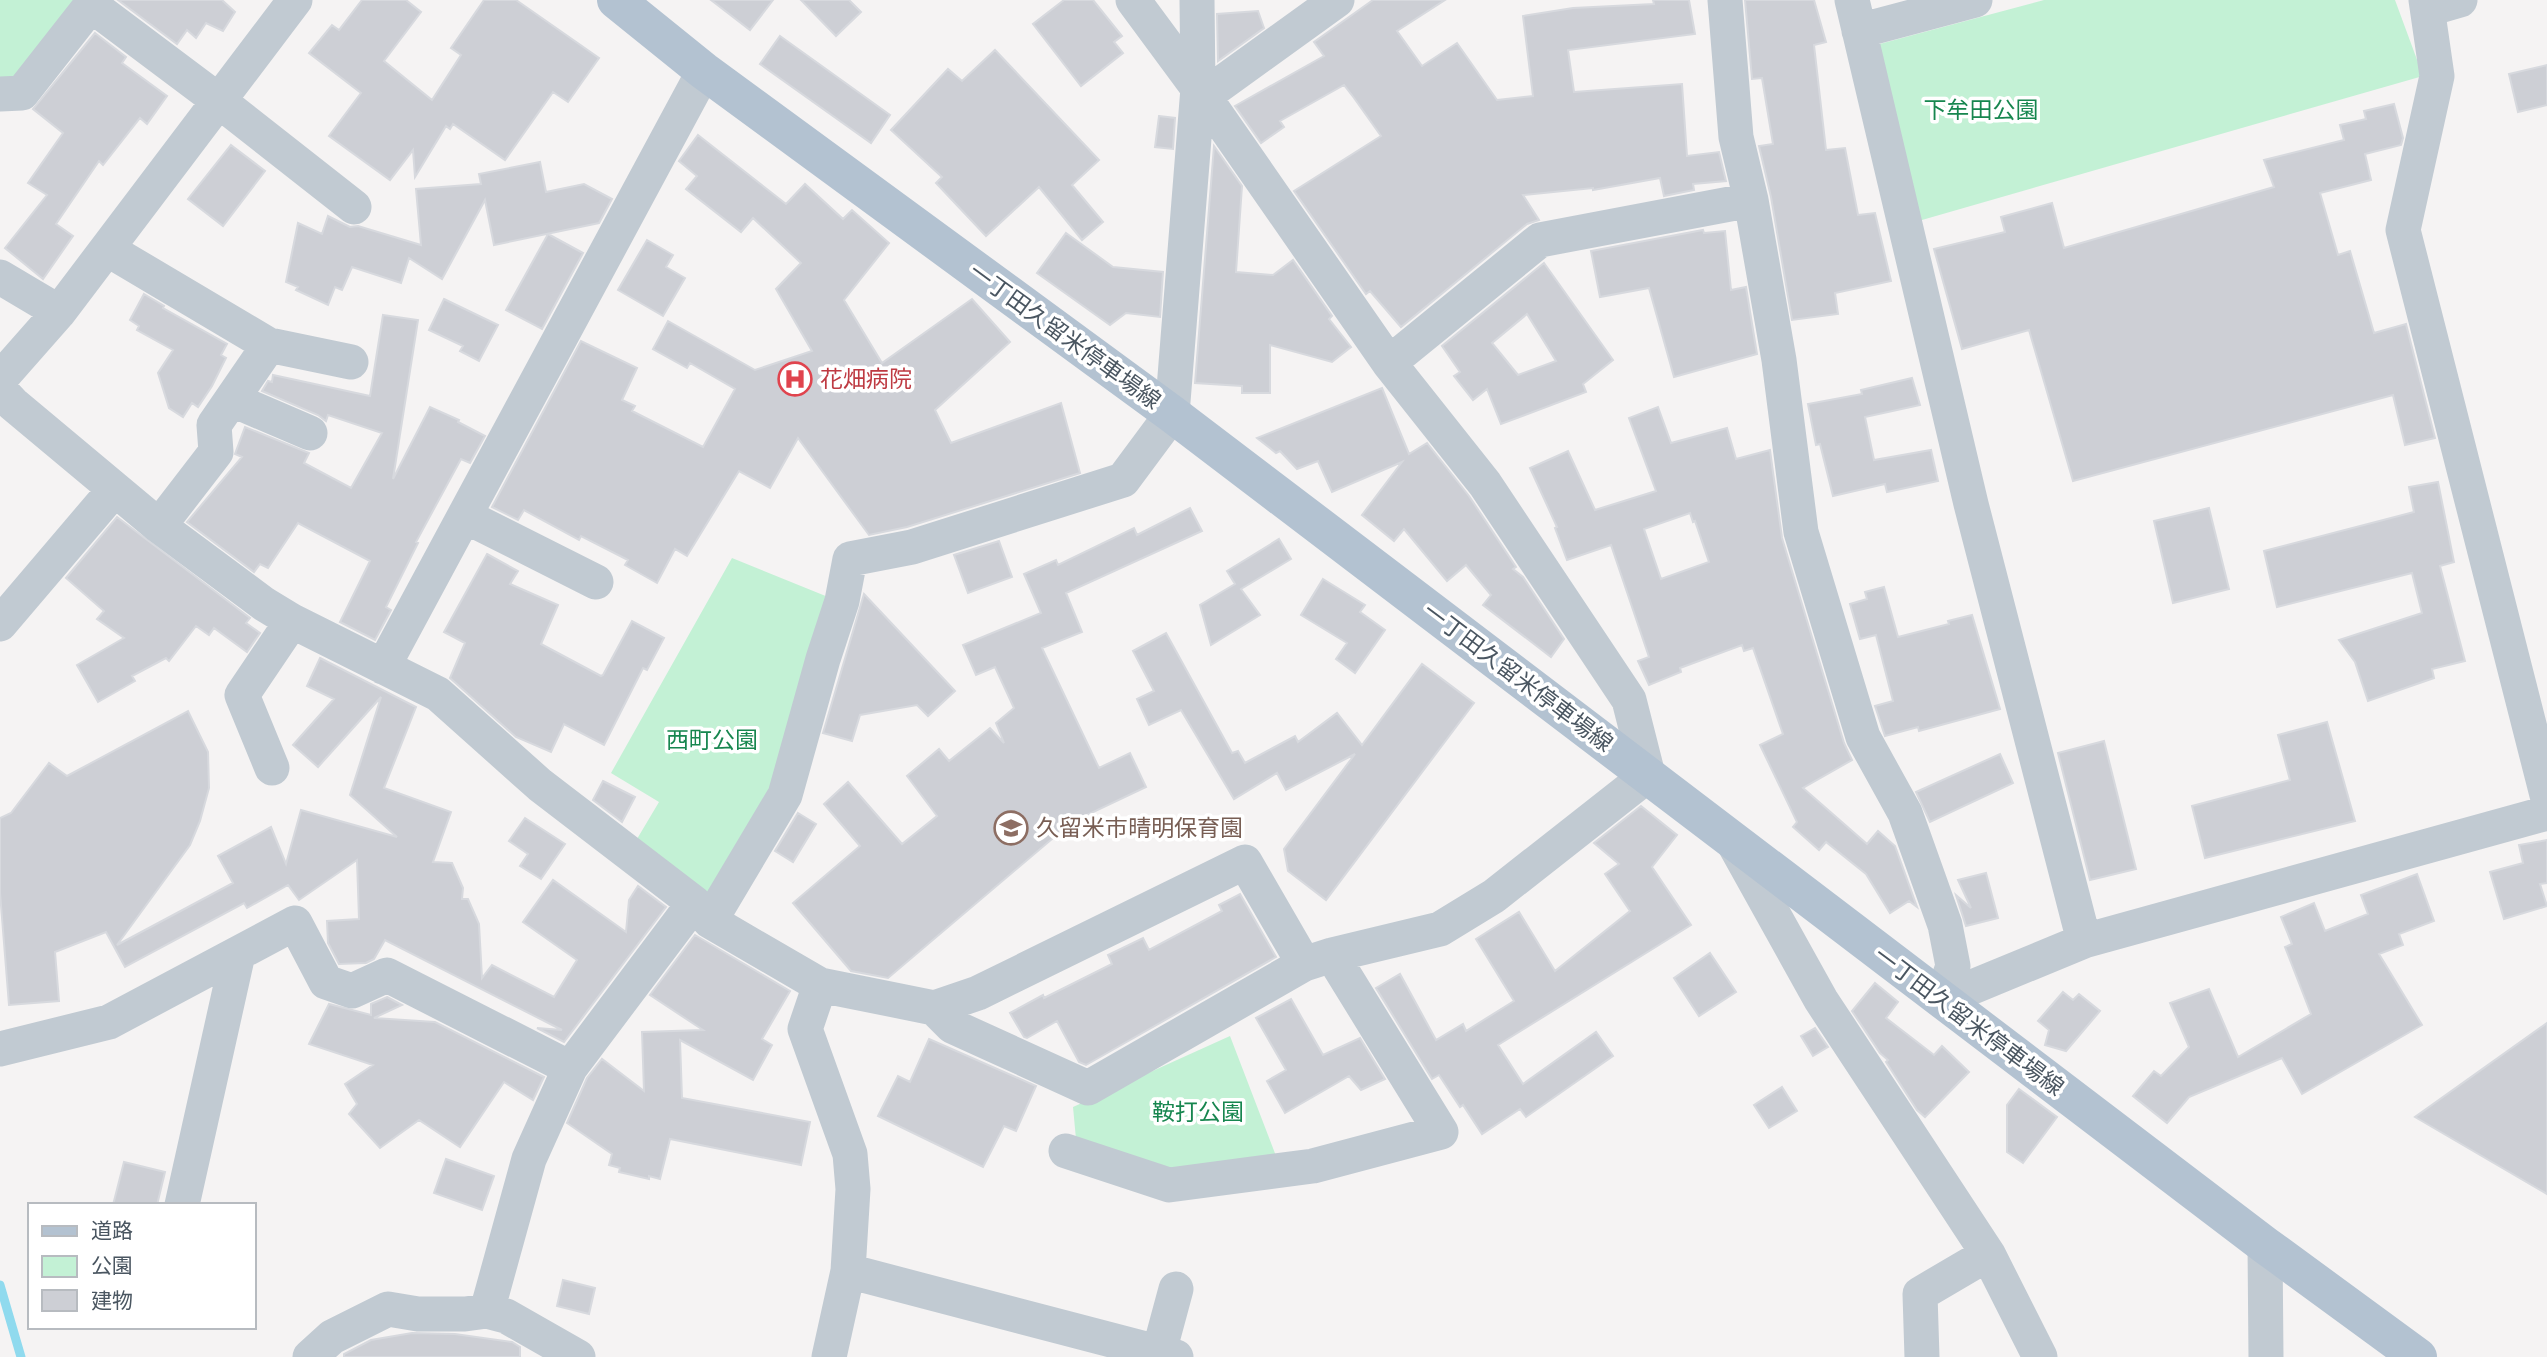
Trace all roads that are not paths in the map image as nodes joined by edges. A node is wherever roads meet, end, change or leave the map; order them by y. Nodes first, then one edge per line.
1 (295, 0) edge
2 (1133, 0) edge
3 (1197, 0) edge
4 (1337, 0) edge
5 (1725, 0) edge
6 (1975, 0) edge
7 (93, 3) edge
8 (2438, 3) edge
9 (629, 4) edge
10 (1855, 15) edge
11 (704, 71) junction
12 (1201, 92) junction
13 (0, 94) edge
14 (219, 101) junction
15 (1751, 200) junction
16 (354, 207) dead end
17 (107, 249) junction
18 (0, 277) edge
19 (59, 312) junction
20 (269, 345) junction
21 (351, 362) dead end
22 (1389, 363) junction
23 (0, 379) edge
24 (0, 390) edge
25 (233, 400) junction
26 (1172, 414) junction
27 (310, 433) dead end
28 (114, 490) junction
29 (465, 516) junction
30 (159, 526) junction
31 (596, 582) dead end
32 (292, 621) junction
33 (0, 624) edge
34 (383, 667) junction
35 (272, 768) dead end
36 (1648, 775) junction
37 (2547, 795) edge
38 (2547, 813) edge
39 (1731, 839) junction
40 (702, 912) junction
41 (2084, 941) junction
42 (238, 954) junction
43 (1318, 960) junction
44 (821, 985) junction
45 (1941, 999) junction
46 (934, 1008) junction
47 (0, 1049) edge
48 (570, 1068) junction
49 (1066, 1150) dead end
50 (181, 1203) edge
51 (2265, 1245) junction
52 (1988, 1254) junction
53 (848, 1270) junction
54 (1176, 1289) dead end
55 (487, 1311) junction
56 (1165, 1355) edge
57 (310, 1357) edge
58 (578, 1357) edge
59 (829, 1357) edge
60 (1922, 1357) edge
61 (2040, 1357) edge
62 (2266, 1357) edge
63 (2418, 1357) edge

1 - 14 street
2 - 12 street
3 - 12 street
4 - 12 street
5 - 15 street
6 - 10 street
7 - 13 street
7 - 14 street
8 - 37 street
9 - 11 main road, 一丁田久留米停車場線
10 - 41 street
11 - 26 main road, 一丁田久留米停車場線
11 - 29 street
12 - 22 street
12 - 26 street
14 - 16 street
14 - 17 street
15 - 22 street
15 - 45 street
17 - 19 street
17 - 20 street
18 - 19 street
19 - 23 street
20 - 21 street
20 - 25 street
22 - 36 street
24 - 28 street
25 - 27 street
25 - 30 street
26 - 36 main road, 一丁田久留米停車場線
26 - 40 street
28 - 30 street
28 - 33 street
29 - 31 street
29 - 34 street
30 - 32 street
32 - 34 street
32 - 35 street
34 - 40 street
36 - 39 main road, 一丁田久留米停車場線
36 - 43 street
38 - 41 street
39 - 45 main road, 一丁田久留米停車場線
39 - 52 street
40 - 44 street
40 - 48 street
41 - 45 street
42 - 47 street
42 - 48 street
42 - 50 street
43 - 46 street
43 - 46 street
43 - 49 street
44 - 46 street
44 - 53 street
45 - 51 main road, 一丁田久留米停車場線
48 - 55 street
51 - 62 street
51 - 63 main road, 一丁田久留米停車場線
52 - 60 street
52 - 61 street
53 - 56 street
53 - 59 street
54 - 56 street
55 - 57 street
55 - 58 street

